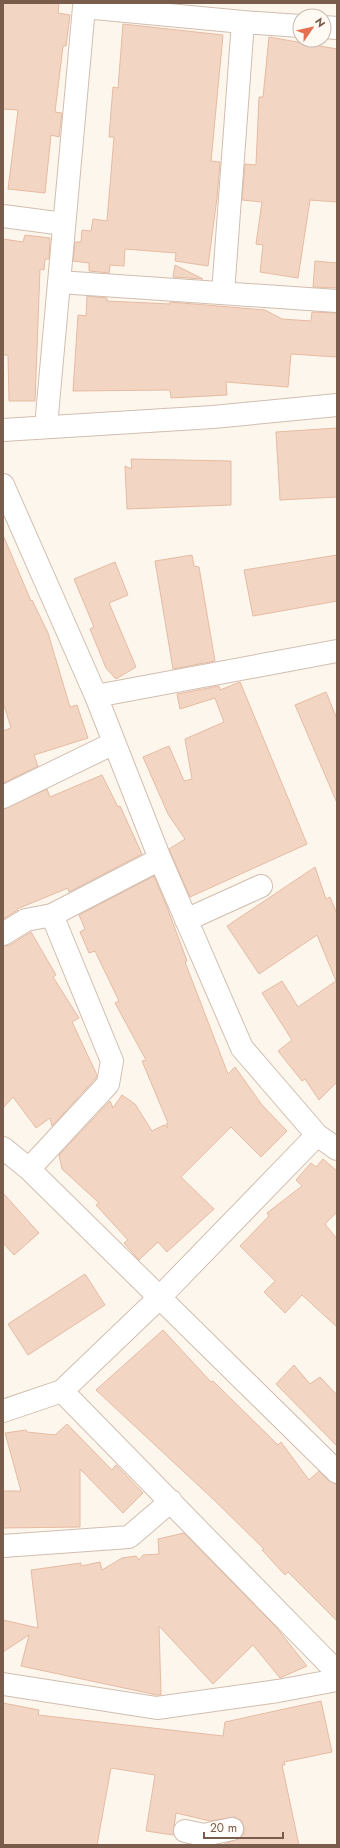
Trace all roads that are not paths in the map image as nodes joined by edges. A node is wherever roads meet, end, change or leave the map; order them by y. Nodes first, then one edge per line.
1 (243, 22) junction
2 (292, 25) edge
3 (3, 216) edge
4 (64, 224) junction
5 (59, 282) junction
6 (223, 293) junction
7 (337, 301) edge
8 (337, 405) edge
9 (46, 426) junction
10 (3, 430) edge
11 (3, 485) edge
12 (337, 651) edge
13 (96, 696) junction
14 (114, 744) junction
15 (3, 797) edge
16 (160, 860) junction
17 (261, 886) dead end
18 (52, 915) junction
19 (186, 920) junction
20 (3, 934) edge
21 (316, 1135) junction
22 (3, 1148) edge
23 (337, 1150) edge
24 (29, 1169) junction
25 (159, 1298) junction
26 (62, 1391) junction
27 (3, 1411) edge
28 (337, 1472) edge
29 (171, 1501) junction
30 (3, 1546) edge
31 (337, 1672) edge
32 (337, 1680) edge
33 (3, 1684) edge
34 (232, 1829) dead end
35 (197, 1837) edge

1 - 2 street
1 - 4 street
1 - 6 street
3 - 4 street
4 - 5 street
5 - 6 street
5 - 9 street
6 - 7 street
8 - 9 street
9 - 10 street
11 - 13 street
12 - 13 street
13 - 14 street
14 - 15 street
14 - 16 street
16 - 18 street
16 - 19 street
17 - 19 street
18 - 20 street
18 - 24 street
19 - 21 street
21 - 23 street
21 - 25 street
22 - 24 street
24 - 25 street
25 - 26 street
25 - 28 street
26 - 27 street
26 - 29 street
29 - 30 street
29 - 31 street
32 - 33 street
34 - 35 street

